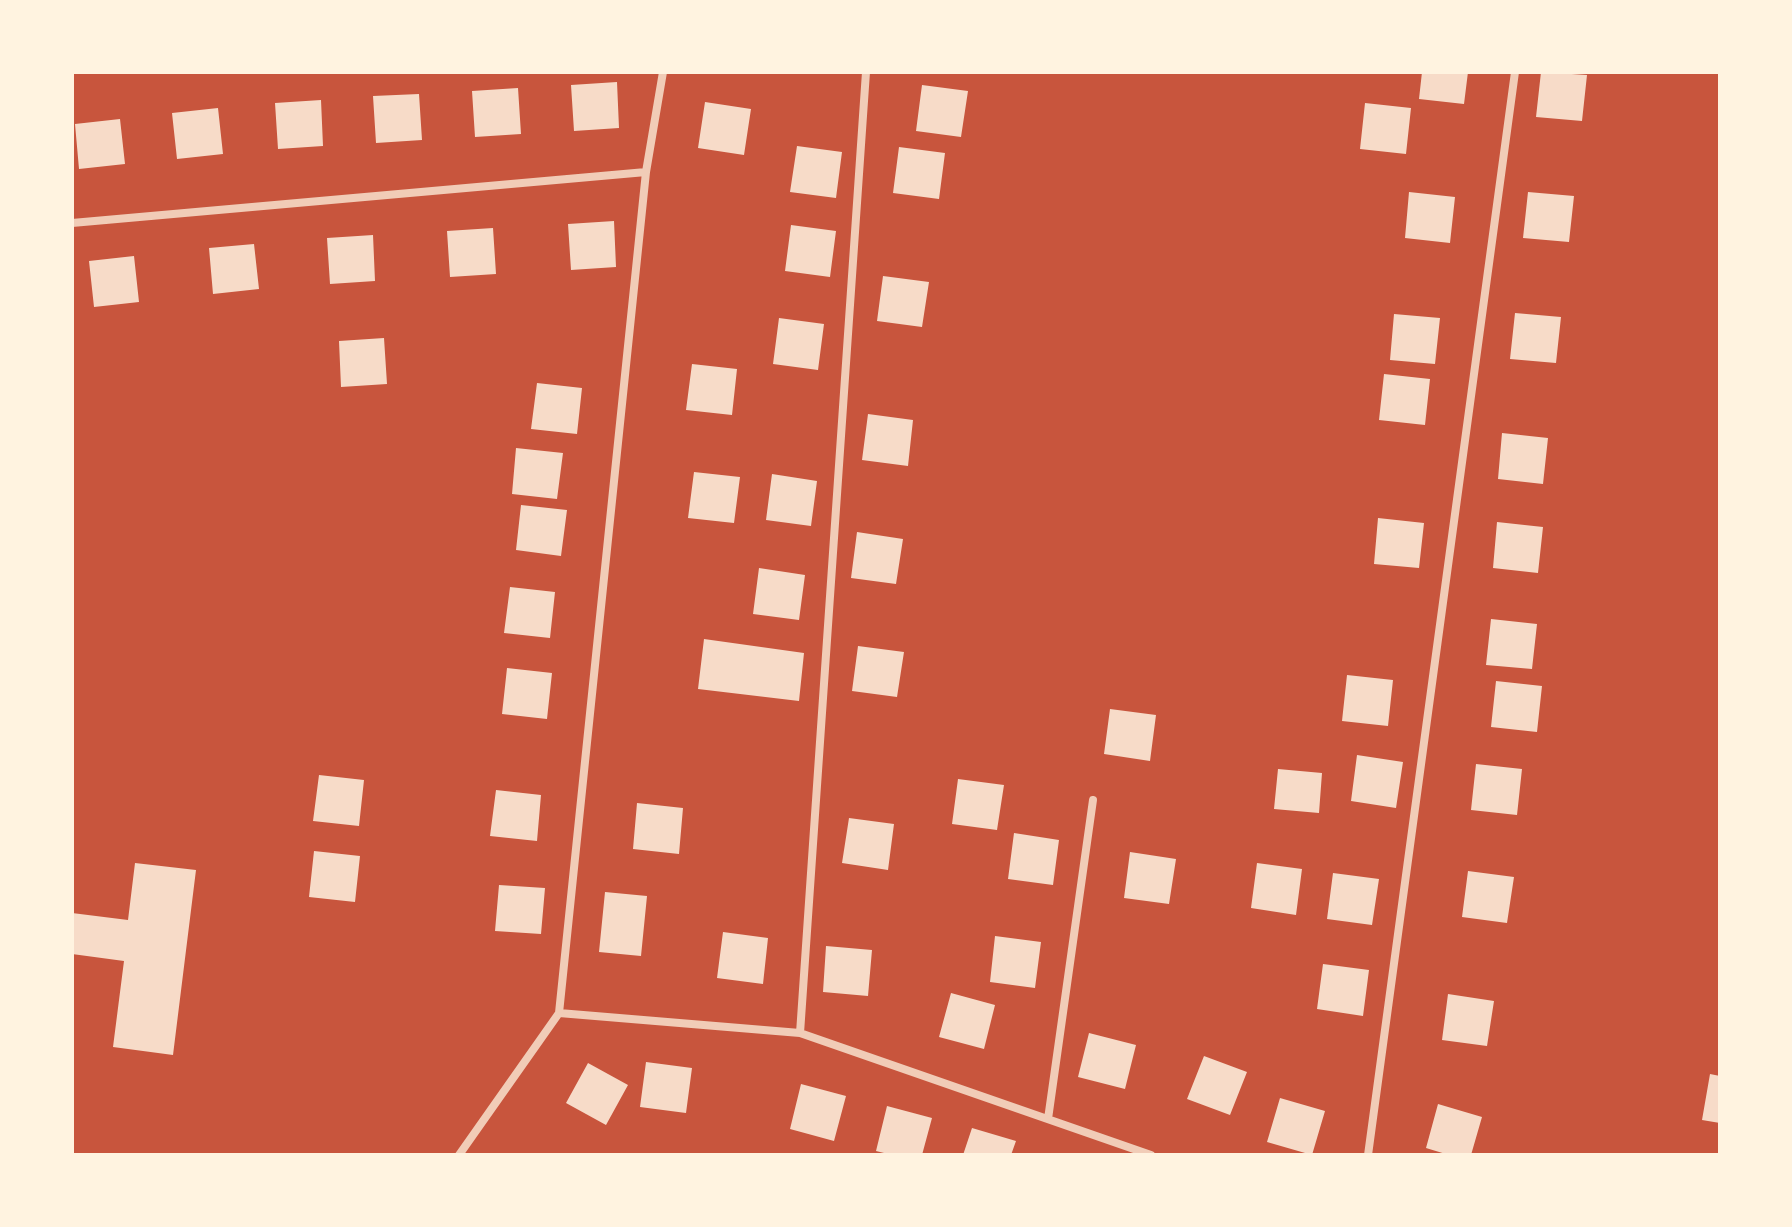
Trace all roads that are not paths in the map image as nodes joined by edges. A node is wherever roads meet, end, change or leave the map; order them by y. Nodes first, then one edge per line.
1 (663, 72) edge
2 (866, 72) edge
3 (1515, 72) edge
4 (646, 172) junction
5 (72, 223) edge
6 (1093, 800) dead end
7 (559, 1013) junction
8 (800, 1033) junction
9 (1048, 1119) junction
10 (459, 1155) edge
11 (1151, 1155) edge
12 (1368, 1155) edge

1 - 4 street
2 - 8 street
3 - 12 street
4 - 5 street
4 - 7 street
6 - 9 street
7 - 8 street
7 - 10 street
8 - 9 street
9 - 11 street

